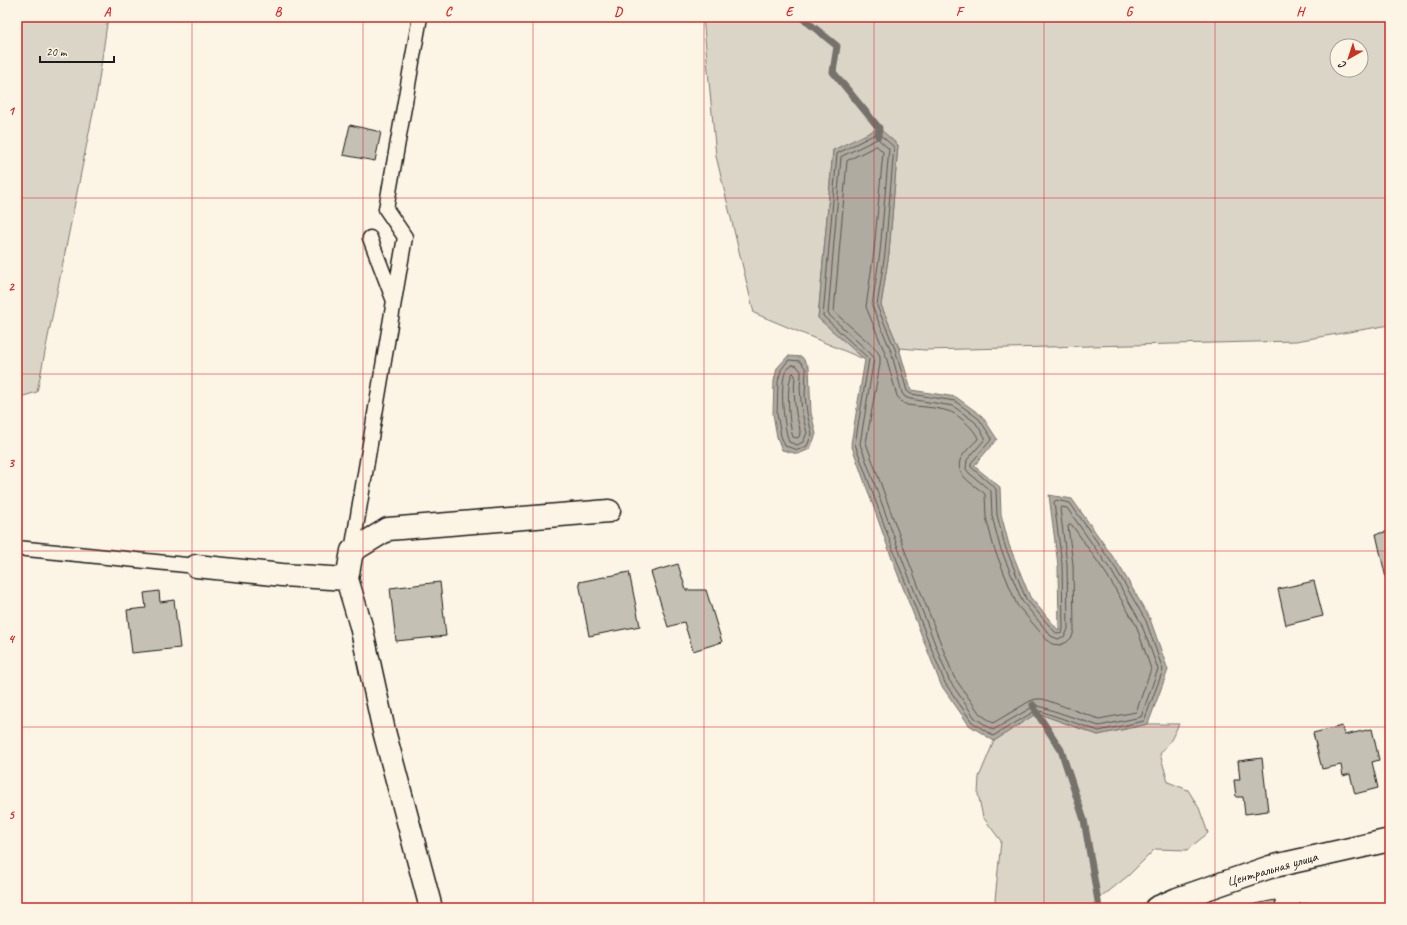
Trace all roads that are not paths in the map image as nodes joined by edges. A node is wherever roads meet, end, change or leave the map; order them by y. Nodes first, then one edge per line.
1 (420, 17) edge
2 (370, 238) dead end
3 (394, 301) junction
4 (608, 511) dead end
5 (17, 548) edge
6 (352, 551) junction
7 (196, 566) joint
8 (347, 579) junction
9 (1390, 840) edge
10 (431, 908) edge
11 (1156, 908) edge

1 - 3 lane
2 - 3 lane
3 - 6 lane
4 - 6 street
5 - 7 lane
6 - 8 street
7 - 8 street
8 - 10 street
9 - 11 street, Центральная улица

